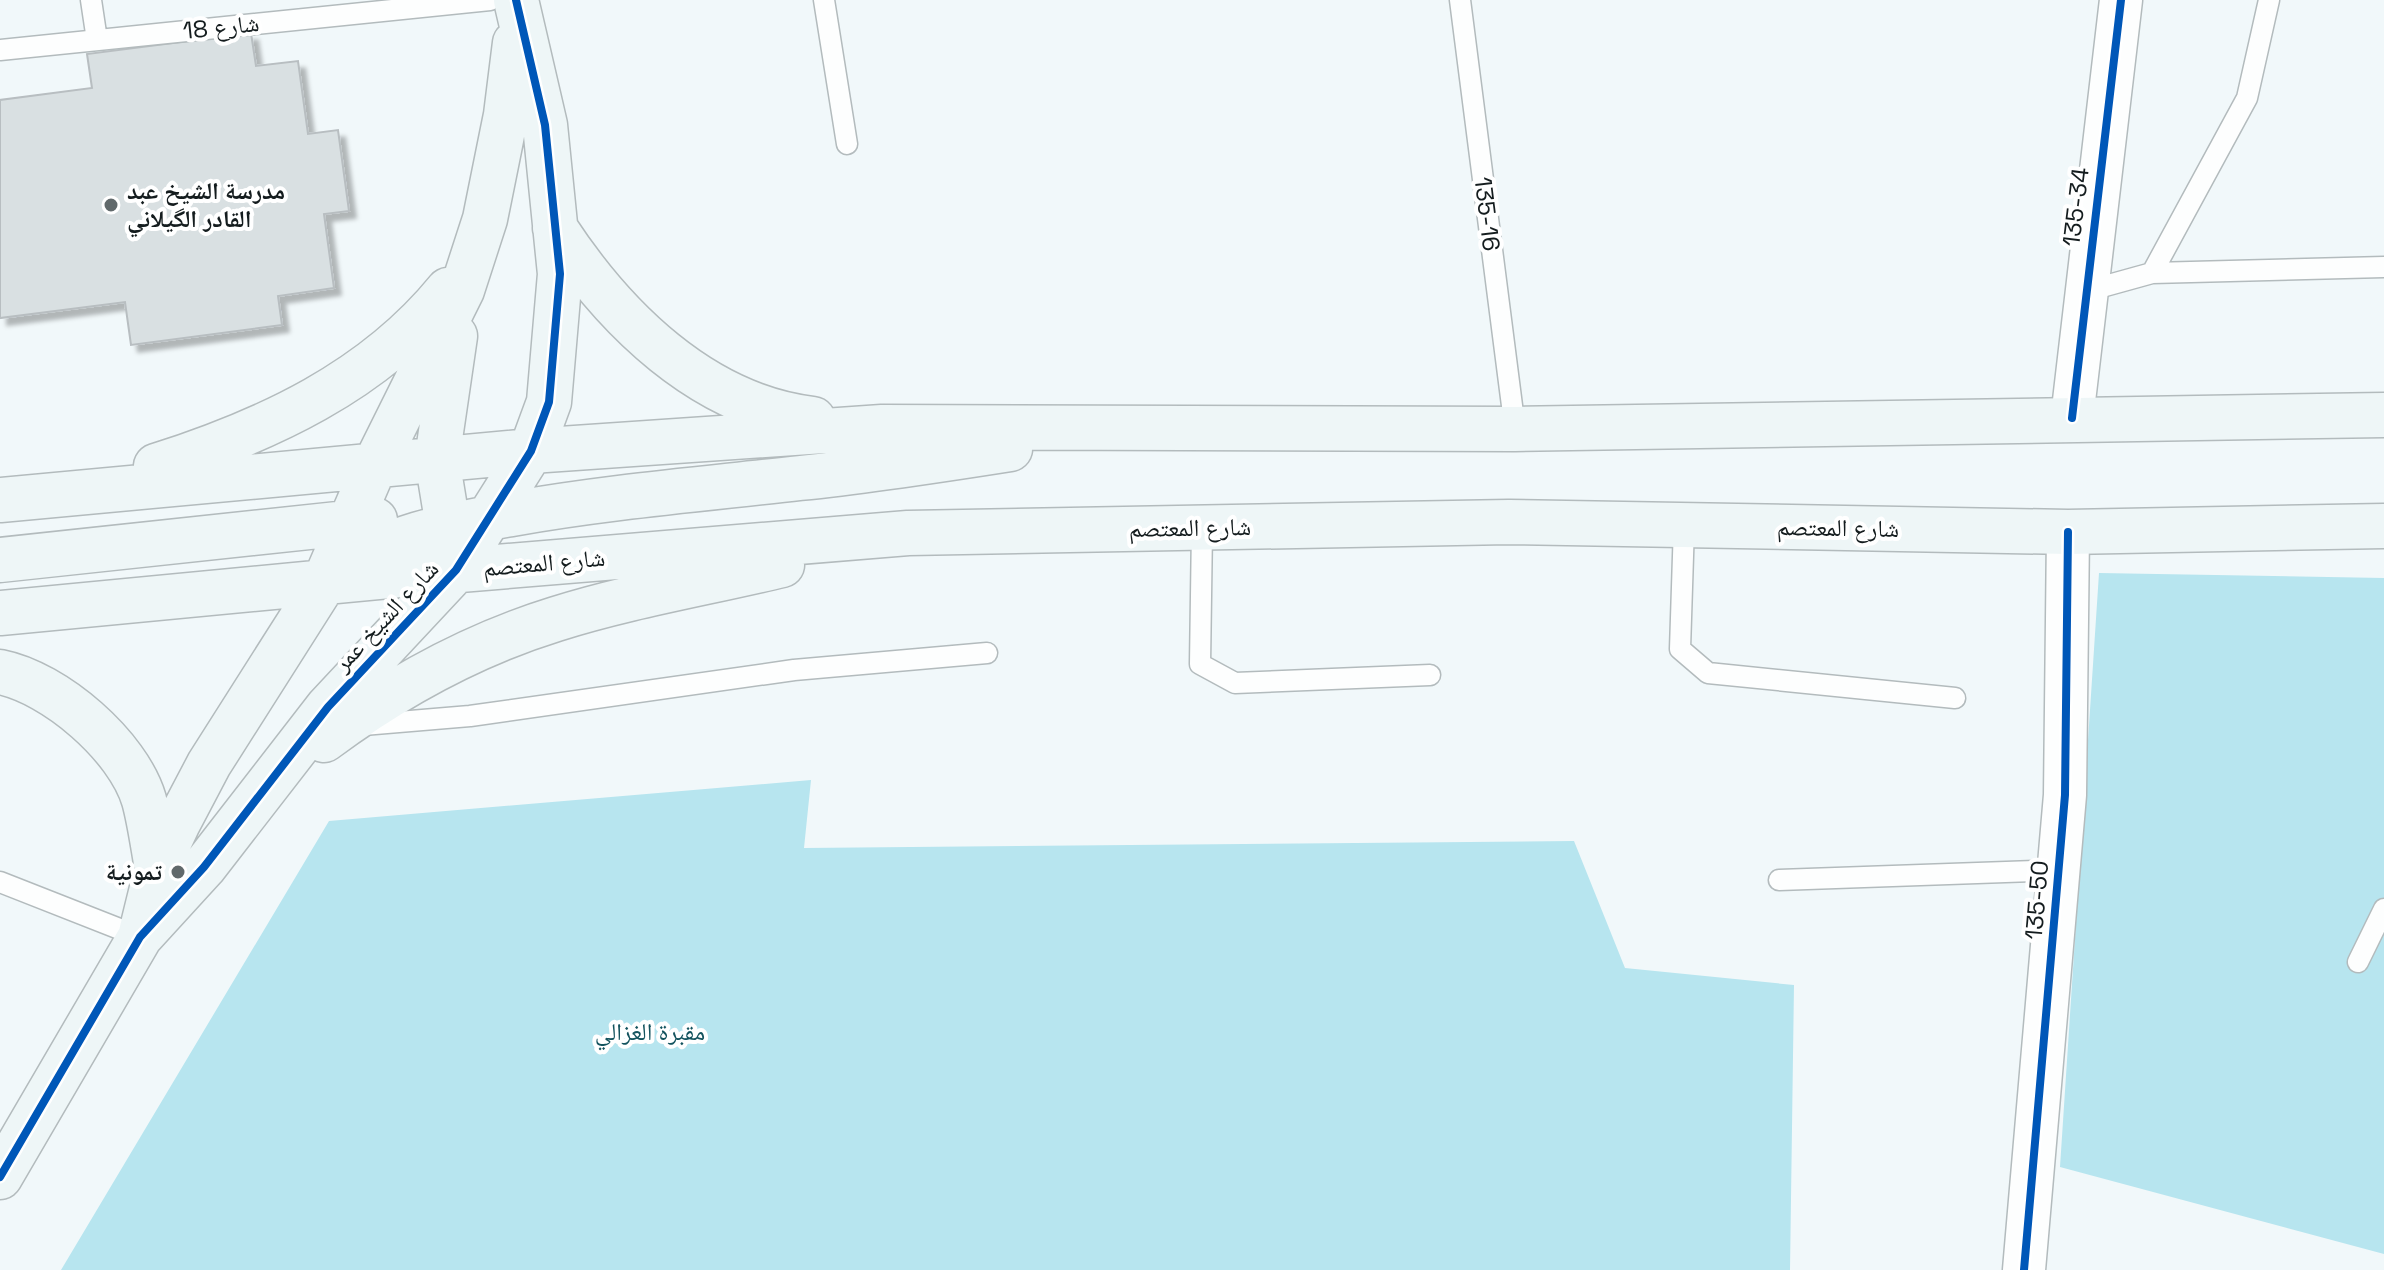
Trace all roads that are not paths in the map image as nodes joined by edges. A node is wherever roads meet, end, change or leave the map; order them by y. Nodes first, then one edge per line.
1 (91, 0) edge
2 (824, 0) edge
3 (1460, 0) edge
4 (2121, 0) edge
5 (2269, 0) edge
6 (508, 6) edge
7 (97, 40) junction
8 (0, 50) edge
9 (847, 144) dead end
10 (555, 228) junction
11 (2384, 267) edge
12 (2152, 273) junction
13 (467, 275) junction
14 (2087, 291) junction
15 (2384, 415) edge
16 (2072, 418) junction
17 (882, 427) junction
18 (1155, 428) junction
19 (1515, 429) junction
20 (531, 451) junction
21 (437, 459) junction
22 (375, 465) junction
23 (84, 490) junction
24 (0, 500) edge
25 (460, 518) junction
26 (350, 523) junction
27 (1684, 525) junction
28 (2384, 526) edge
29 (1202, 528) junction
30 (2068, 532) junction
31 (908, 533) junction
32 (0, 560) edge
33 (456, 570) junction
34 (324, 583) junction
35 (0, 613) edge
36 (987, 653) dead end
37 (0, 672) edge
38 (1430, 675) dead end
39 (1955, 698) dead end
40 (341, 727) junction
41 (274, 777) junction
42 (157, 868) junction
43 (2059, 870) junction
44 (1779, 880) dead end
45 (0, 882) edge
46 (2384, 909) edge
47 (140, 937) junction
48 (2358, 962) dead end
49 (0, 1177) edge
50 (2024, 1270) edge

1 - 7 lane
2 - 9 lane
3 - 19 lane, 135-16
4 - 14 street, 135-34
5 - 12 lane
6 - 7 lane, شارع 18
6 - 10 main road, شارع الشيخ عمر
6 - 13 main road, شارع الشيخ عمر
7 - 8 lane, شارع 18
10 - 17 main road
10 - 20 main road, شارع الشيخ عمر
11 - 12 lane
12 - 14 lane
13 - 21 main road
13 - 22 main road, شارع الشيخ عمر
13 - 23 main road
14 - 16 street, 135-34
15 - 16 main road
16 - 19 main road
17 - 18 main road
17 - 20 main road
18 - 19 main road
18 - 25 main road
20 - 21 main road
20 - 25 main road, شارع الشيخ عمر
21 - 22 main road
21 - 25 main road
22 - 23 main road
22 - 26 main road, شارع الشيخ عمر
23 - 24 main road
25 - 26 main road
25 - 33 main road, شارع الشيخ عمر
25 - 34 main road
26 - 32 main road
26 - 34 main road, شارع الشيخ عمر
27 - 29 main road, شارع المعتصم
27 - 30 main road, شارع المعتصم
27 - 39 lane
28 - 30 main road, شارع المعتصم
29 - 31 main road, شارع المعتصم
29 - 38 lane
30 - 43 street, 135-50
31 - 33 main road, شارع المعتصم
31 - 40 main road
33 - 34 main road, شارع المعتصم
33 - 41 main road, شارع الشيخ عمر
34 - 35 main road, شارع المعتصم
34 - 42 main road, شارع الشيخ عمر
36 - 40 lane
37 - 42 main road
40 - 41 main road
41 - 47 main road, شارع الشيخ عمر
42 - 47 main road, شارع الشيخ عمر
43 - 44 lane
43 - 50 street, 135-50
45 - 47 lane
46 - 48 lane
47 - 49 main road, شارع الشيخ عمر

